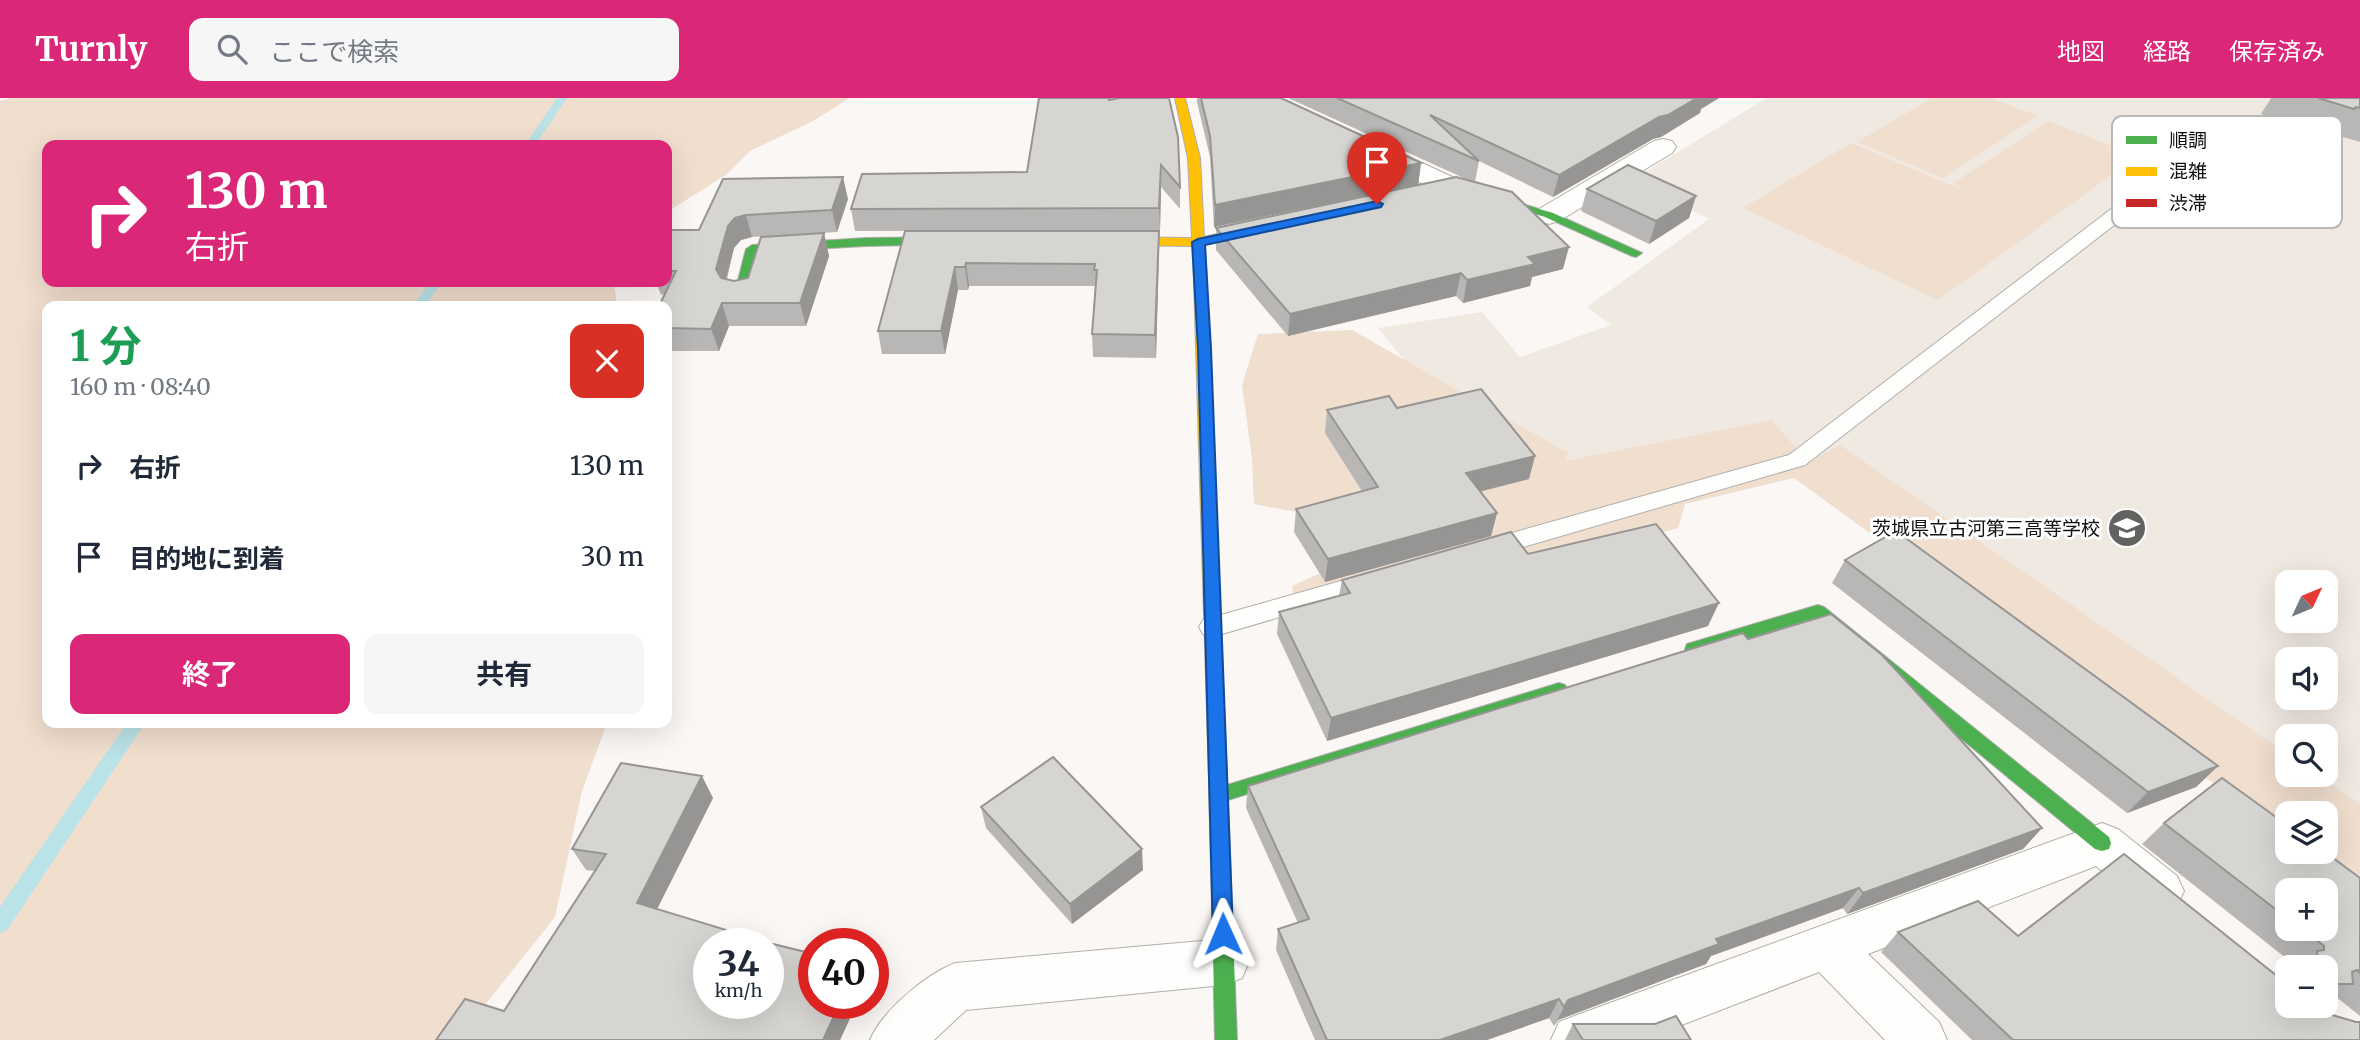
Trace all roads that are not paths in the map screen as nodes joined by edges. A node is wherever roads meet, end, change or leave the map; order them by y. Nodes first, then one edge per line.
1 (1180, 98) edge
2 (1347, 136) edge
3 (1663, 147) dead end
4 (1454, 188) junction
5 (1427, 194) edge
6 (1549, 215) junction
7 (2112, 218) edge
8 (1279, 225) edge
9 (977, 240) edge
10 (1088, 241) edge
11 (1198, 242) junction
12 (1636, 253) dead end
13 (741, 292) edge
14 (1465, 555) edge
15 (1398, 574) edge
16 (1212, 627) junction
17 (1671, 656) edge
18 (1578, 684) edge
19 (1220, 795) junction
20 (2102, 843) junction
21 (2194, 918) edge
22 (1826, 946) junction
23 (1224, 961) junction
24 (896, 1040) edge
25 (1226, 1040) edge
26 (1577, 1040) edge
27 (1921, 1040) edge

1 - 11 street
2 - 4 street
3 - 6 street
4 - 5 street
4 - 6 street
6 - 12 street
7 - 14 lane
8 - 11 street
9 - 13 street
10 - 11 street
11 - 16 street
15 - 16 lane
16 - 19 street
17 - 20 street
18 - 19 street
19 - 23 street
20 - 21 street
20 - 22 street
22 - 26 street
22 - 27 street
23 - 24 street
23 - 25 street

